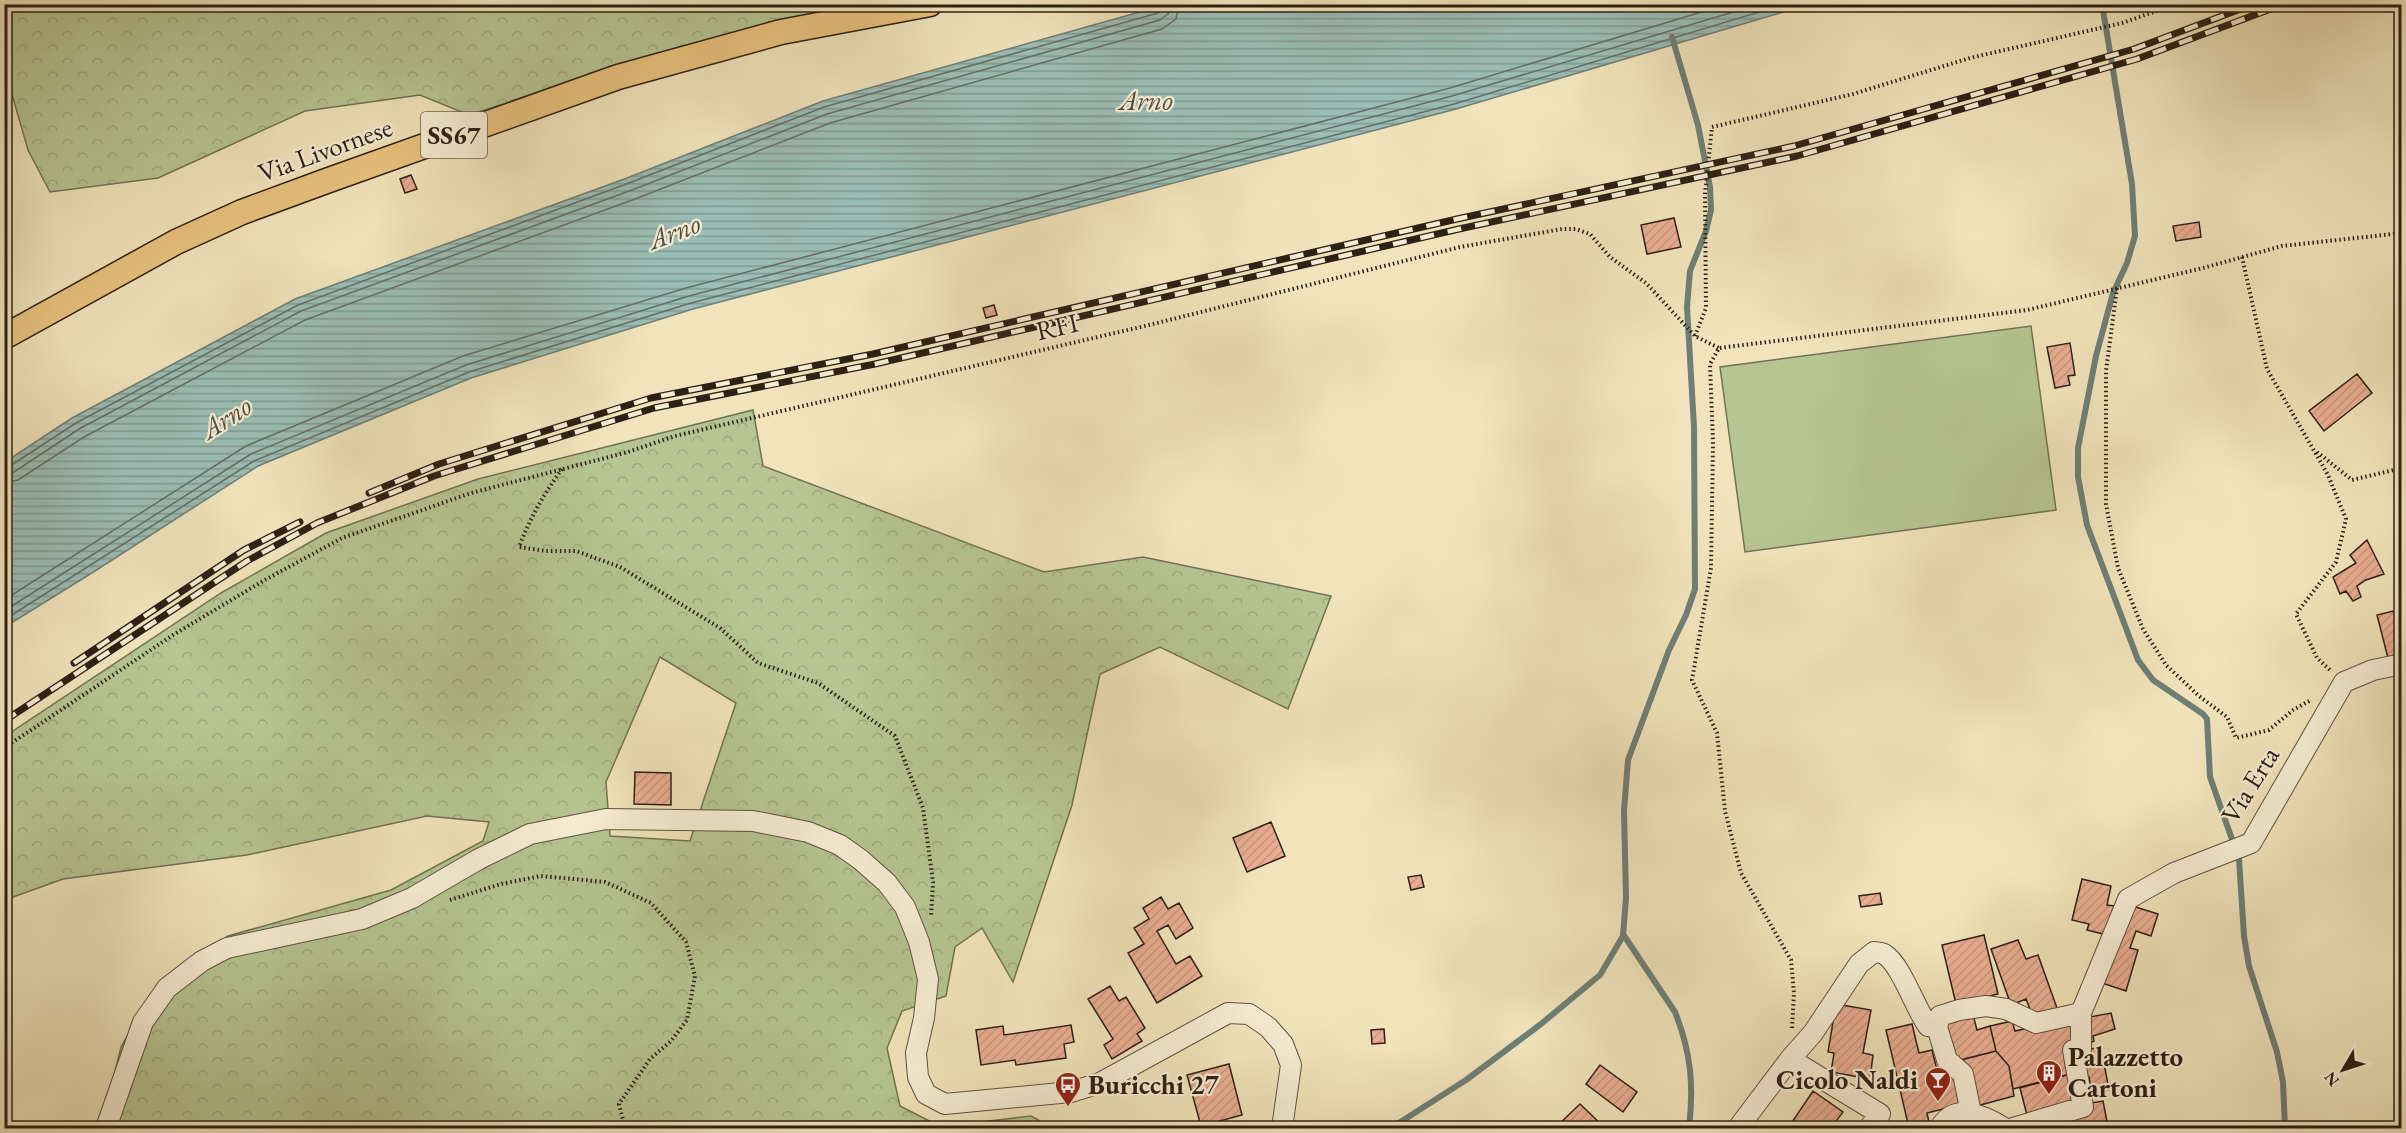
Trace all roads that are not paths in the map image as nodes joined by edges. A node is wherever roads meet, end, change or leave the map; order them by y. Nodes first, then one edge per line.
1 (930, 4) edge
2 (4, 337) edge
3 (2402, 664) edge
4 (2081, 1013) junction
5 (1937, 1028) junction
6 (1790, 1059) junction
7 (1965, 1112) junction
8 (106, 1128) edge
9 (1282, 1128) edge
10 (1738, 1128) edge
11 (1869, 1128) edge
12 (1940, 1128) edge
13 (2004, 1128) edge
14 (2013, 1128) edge

1 - 2 main road, Via Livornese / SS67
3 - 4 street, Via Erta
4 - 5 street
4 - 14 street
5 - 6 street
5 - 7 street
6 - 10 street
6 - 11 street
7 - 12 street
7 - 13 street
8 - 9 street

